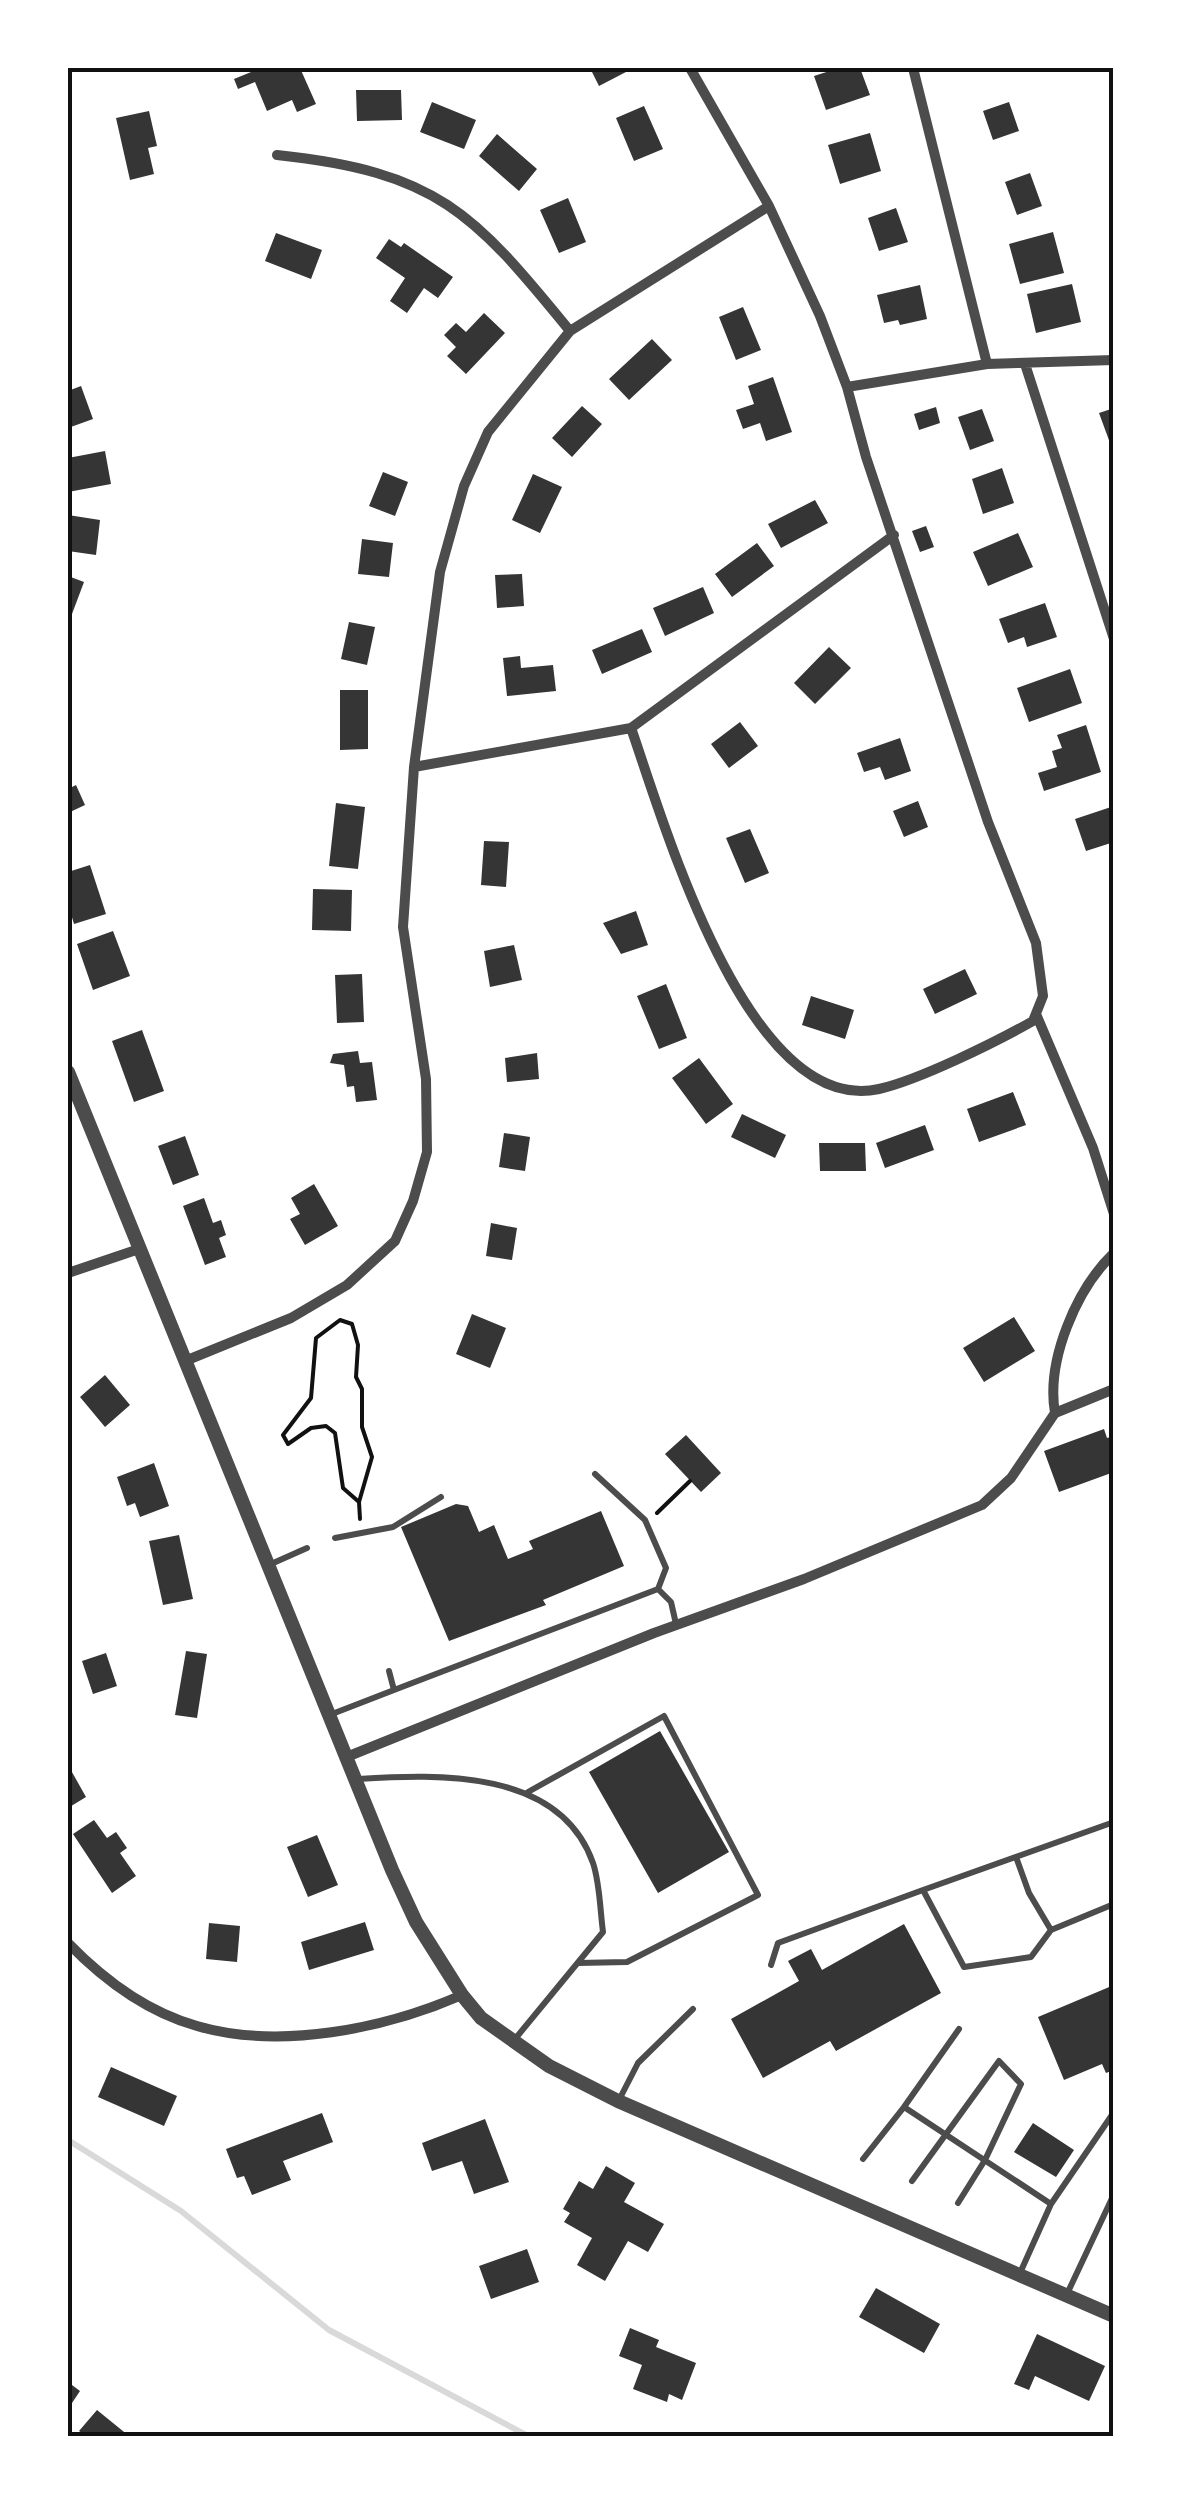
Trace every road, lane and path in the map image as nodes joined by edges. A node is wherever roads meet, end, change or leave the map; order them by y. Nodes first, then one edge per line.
1 (690, 68) edge
2 (913, 68) edge
3 (277, 156) dead end
4 (769, 206) junction
5 (570, 332) junction
6 (1114, 360) edge
7 (987, 364) junction
8 (1024, 364) junction
9 (847, 387) junction
10 (894, 535) junction
11 (1114, 639) edge
12 (631, 728) junction
13 (414, 767) junction
14 (1036, 1014) junction
15 (68, 1072) edge
16 (1114, 1214) edge
17 (139, 1250) junction
18 (1114, 1253) edge
19 (68, 1273) edge
20 (186, 1361) junction
21 (1114, 1389) edge
22 (1055, 1413) junction
23 (594, 1474) dead end
24 (690, 1481) dead end
25 (441, 1497) dead end
26 (359, 1502) junction
27 (646, 1523) junction
28 (364, 1533) junction
29 (335, 1538) dead end
30 (307, 1548) dead end
31 (270, 1564) junction
32 (658, 1589) junction
33 (676, 1624) junction
34 (389, 1671) dead end
35 (394, 1690) junction
36 (332, 1714) junction
37 (349, 1756) junction
38 (358, 1778) junction
39 (528, 1792) junction
40 (1114, 1822) edge
41 (1016, 1857) junction
42 (924, 1890) junction
43 (1114, 1904) edge
44 (1051, 1930) junction
45 (68, 1943) edge
46 (578, 1964) junction
47 (771, 1965) dead end
48 (462, 1995) junction
49 (693, 2009) dead end
50 (959, 2029) dead end
51 (513, 2042) junction
52 (618, 2101) junction
53 (904, 2106) junction
54 (1114, 2112) edge
55 (944, 2133) junction
56 (863, 2159) dead end
57 (985, 2160) junction
58 (912, 2180) dead end
59 (1113, 2198) edge
60 (958, 2203) dead end
61 (1051, 2204) junction
62 (1019, 2274) junction
63 (1066, 2296) junction
64 (1114, 2316) edge

1 - 4 street
2 - 7 street
3 - 5 street
4 - 5 street
4 - 9 street
5 - 13 street
6 - 8 street
7 - 8 street
7 - 9 street
8 - 11 street
9 - 10 street
10 - 12 street
10 - 14 street
12 - 13 street
12 - 14 street
13 - 20 street
14 - 16 street
15 - 17 street
17 - 19 street
17 - 20 street
18 - 22 street
20 - 31 street
21 - 22 street
22 - 33 street
23 - 27 lane
24 - 27 path
25 - 28 lane
26 - 26 path
26 - 28 path
27 - 32 lane
28 - 29 lane
30 - 31 lane
31 - 36 street
32 - 33 lane
32 - 35 lane
33 - 37 street
34 - 35 lane
35 - 36 lane
36 - 37 street
37 - 38 street
38 - 39 lane
38 - 48 street
39 - 46 lane
39 - 46 lane
40 - 41 lane
41 - 42 lane
41 - 44 lane
42 - 44 lane
42 - 47 lane
43 - 44 lane
45 - 48 street
46 - 51 lane
48 - 51 street
49 - 52 lane
50 - 53 lane
51 - 52 street
52 - 62 street
53 - 55 lane
53 - 56 lane
54 - 61 lane
55 - 57 lane
55 - 57 lane
55 - 58 lane
57 - 60 lane
57 - 61 lane
59 - 63 lane
61 - 62 lane
62 - 63 street
63 - 64 street

